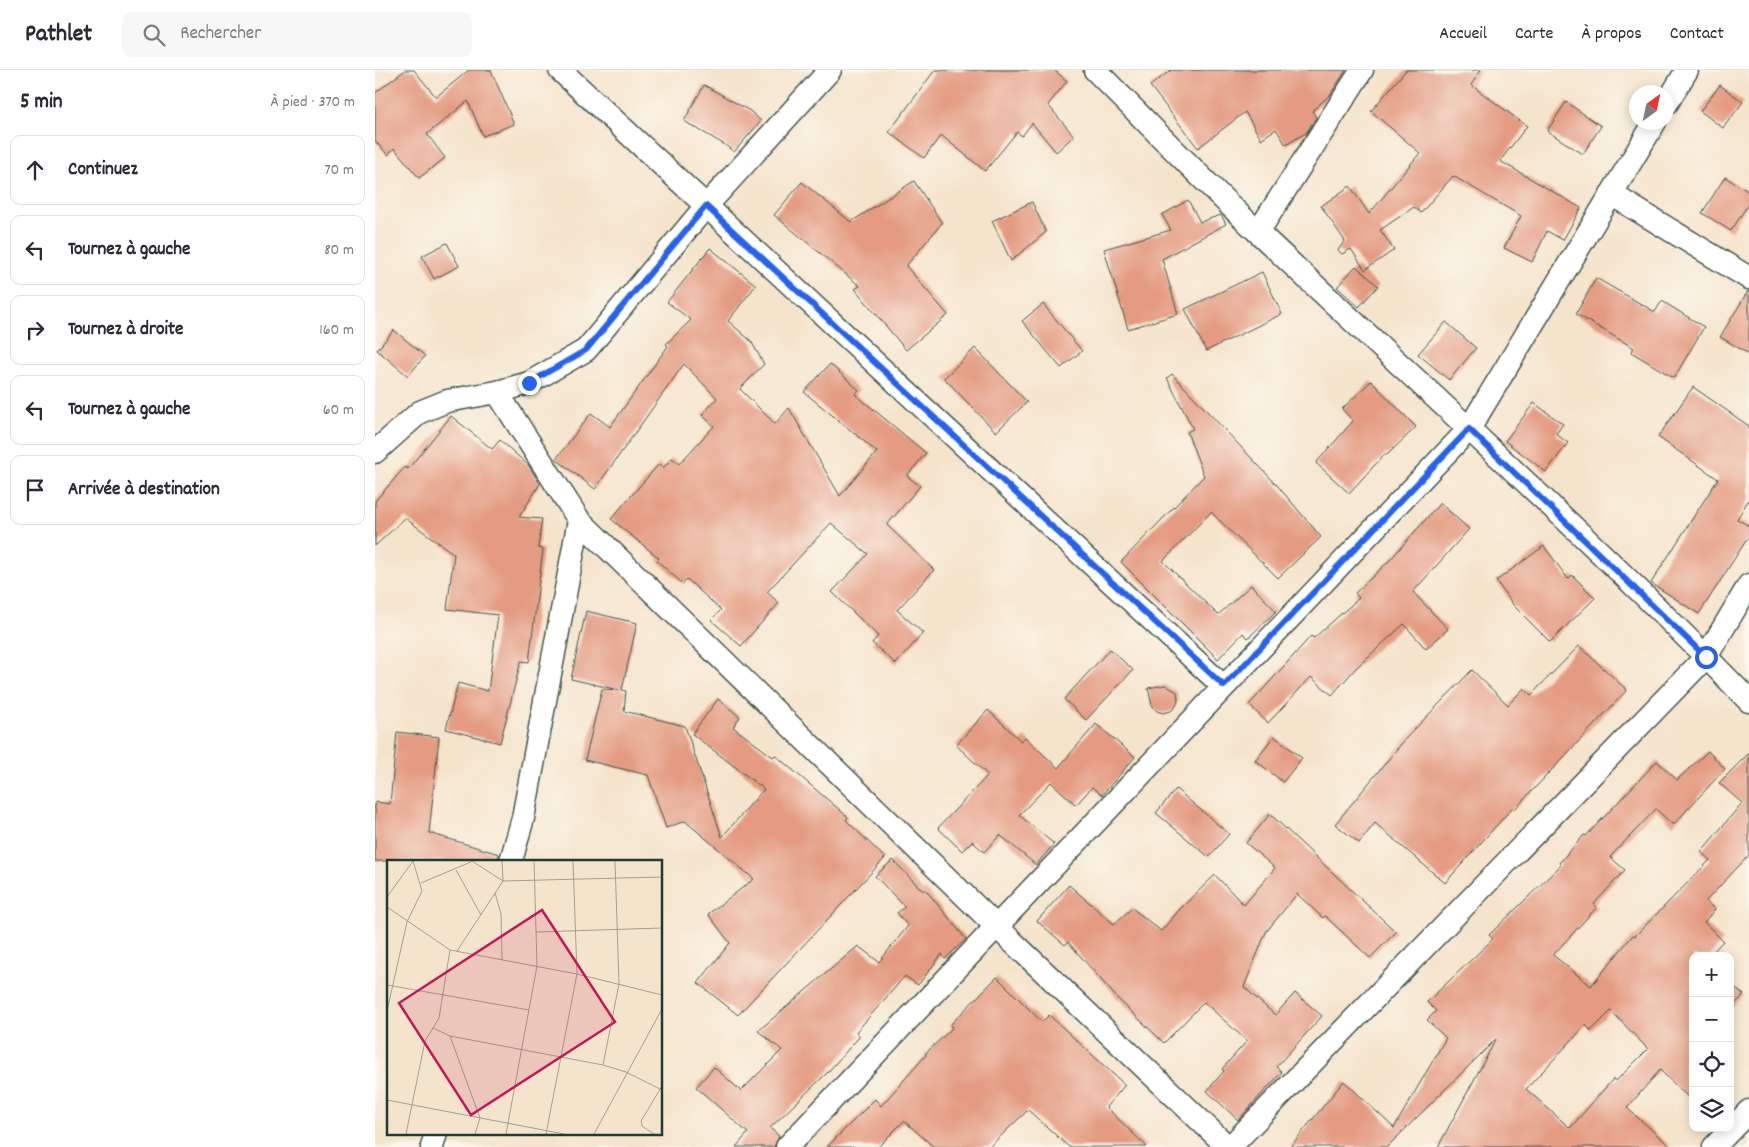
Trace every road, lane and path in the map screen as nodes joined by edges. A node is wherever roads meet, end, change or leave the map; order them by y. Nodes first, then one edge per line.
1 (560, 70) edge
2 (830, 70) edge
3 (1095, 70) edge
4 (1362, 70) edge
5 (1687, 70) edge
6 (1674, 91) edge
7 (1650, 130) edge
8 (1611, 194) junction
9 (706, 206) junction
10 (1258, 232) junction
11 (1749, 278) edge
12 (497, 392) junction
13 (1469, 429) junction
14 (375, 452) edge
15 (579, 520) junction
16 (1749, 586) edge
17 (1706, 657) junction
18 (1224, 686) junction
19 (1749, 701) edge
20 (511, 860) edge
21 (997, 926) junction
22 (1749, 1111) edge
23 (436, 1134) edge
24 (432, 1147) edge
25 (787, 1147) edge
26 (1229, 1147) edge
27 (1714, 1147) edge

1 - 9 street
2 - 9 street
3 - 10 street
4 - 10 street
5 - 6 street
7 - 8 street
8 - 11 street
8 - 13 street
9 - 12 street
9 - 18 street
10 - 13 street
12 - 14 street
12 - 15 street
13 - 17 street
13 - 18 street
15 - 20 street
15 - 21 street
16 - 17 street
17 - 19 street
17 - 26 street
18 - 21 street
21 - 25 street
21 - 26 street
22 - 27 street
23 - 24 street

